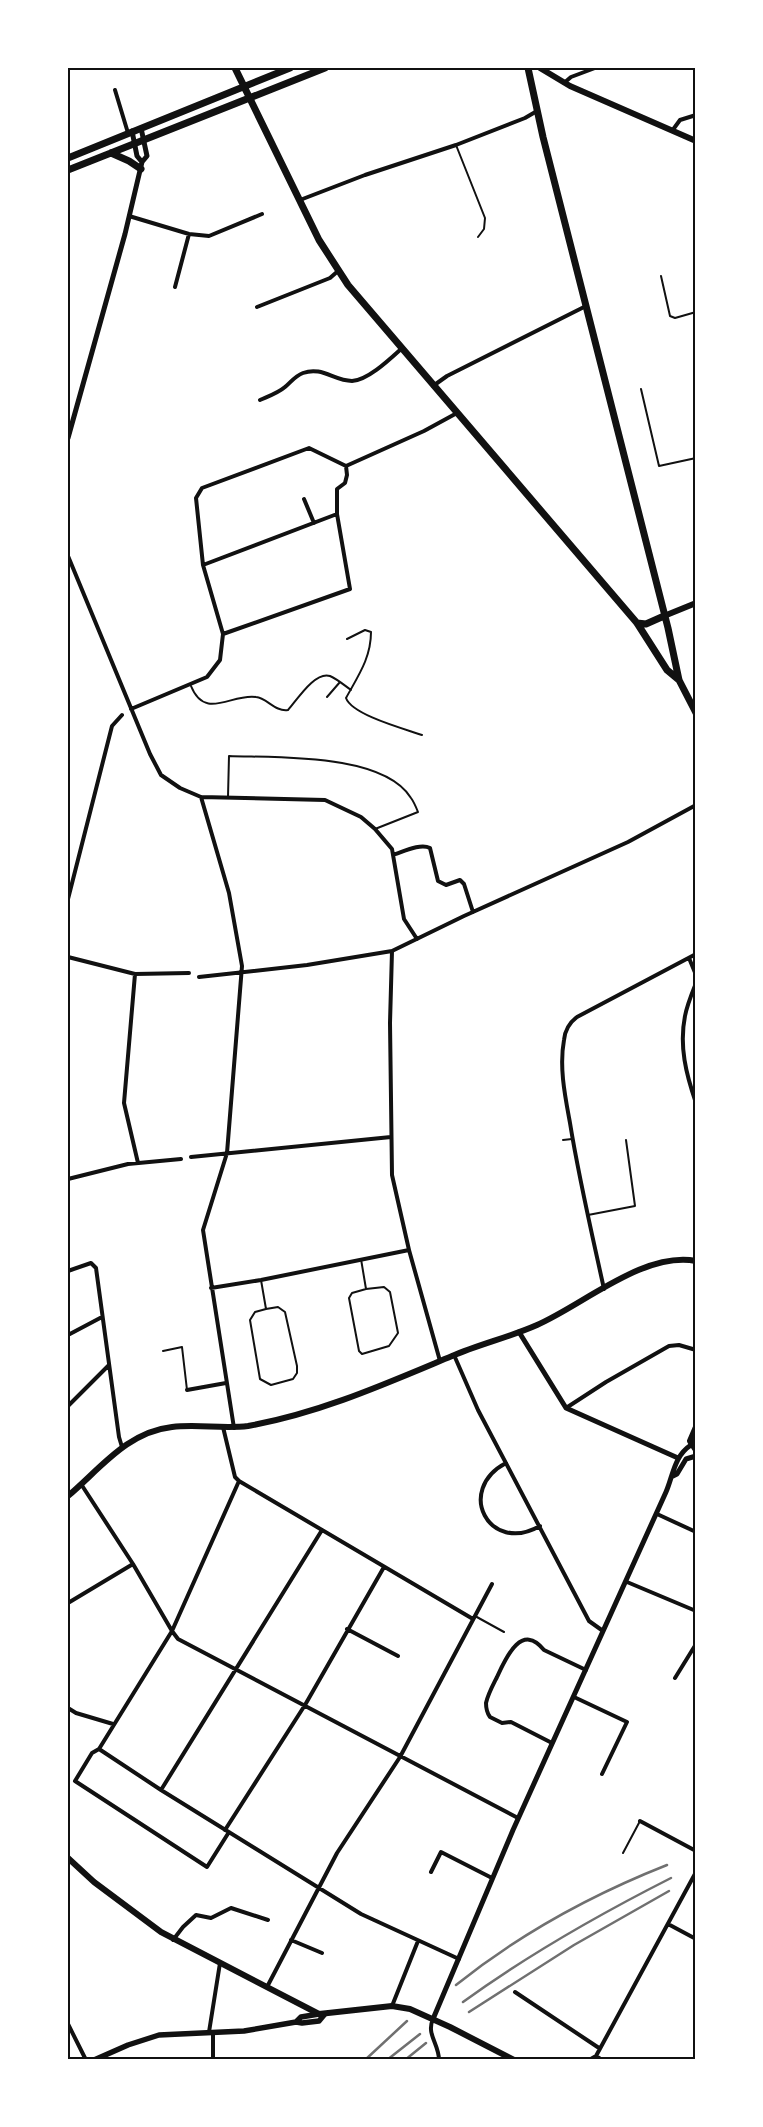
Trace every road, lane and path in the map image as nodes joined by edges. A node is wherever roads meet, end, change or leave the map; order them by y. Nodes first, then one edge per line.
1 (235, 68) edge
2 (290, 68) edge
3 (325, 68) edge
4 (528, 68) edge
5 (540, 68) edge
6 (595, 68) edge
7 (564, 83) junction
8 (242, 85) junction
9 (115, 90) dead end
10 (248, 97) junction
11 (537, 111) junction
12 (696, 115) edge
13 (142, 128) junction
14 (672, 131) junction
15 (130, 132) junction
16 (144, 139) junction
17 (696, 141) edge
18 (135, 142) junction
19 (456, 145) junction
20 (111, 153) junction
21 (68, 158) edge
22 (142, 165) junction
23 (68, 170) edge
24 (300, 200) junction
25 (262, 214) dead end
26 (129, 216) junction
27 (189, 234) junction
28 (478, 237) dead end
29 (338, 271) junction
30 (661, 276) dead end
31 (175, 287) dead end
32 (587, 306) junction
33 (257, 307) dead end
34 (696, 312) edge
35 (401, 349) junction
36 (433, 386) junction
37 (641, 389) dead end
38 (260, 400) dead end
39 (456, 413) junction
40 (68, 438) edge
41 (696, 458) edge
42 (346, 466) junction
43 (304, 499) dead end
44 (338, 514) junction
45 (314, 523) junction
46 (68, 556) edge
47 (203, 565) junction
48 (696, 603) edge
49 (664, 616) junction
50 (637, 623) junction
51 (223, 634) junction
52 (347, 640) dead end
53 (679, 680) junction
54 (340, 682) junction
55 (190, 684) junction
56 (351, 690) junction
57 (327, 696) dead end
58 (131, 709) junction
59 (696, 713) edge
60 (122, 715) dead end
61 (422, 735) dead end
62 (201, 797) junction
63 (228, 798) junction
64 (696, 804) edge
65 (375, 829) junction
66 (393, 855) junction
67 (68, 899) edge
68 (473, 912) junction
69 (417, 939) junction
70 (392, 952) junction
71 (696, 954) edge
72 (68, 957) edge
73 (689, 958) junction
74 (242, 972) junction
75 (189, 973) dead end
76 (135, 974) junction
77 (696, 975) edge
78 (199, 976) dead end
79 (696, 983) edge
80 (696, 1103) edge
81 (390, 1137) junction
82 (572, 1139) junction
83 (563, 1140) dead end
84 (626, 1140) dead end
85 (227, 1153) junction
86 (191, 1157) dead end
87 (181, 1158) dead end
88 (138, 1163) junction
89 (68, 1179) edge
90 (588, 1215) junction
91 (409, 1250) junction
92 (361, 1260) junction
93 (696, 1261) edge
94 (68, 1272) edge
95 (262, 1280) junction
96 (211, 1288) junction
97 (366, 1289) junction
98 (604, 1289) junction
99 (266, 1309) junction
100 (102, 1317) junction
101 (519, 1332) junction
102 (68, 1335) edge
103 (696, 1350) edge
104 (163, 1351) dead end
105 (454, 1355) junction
106 (440, 1361) junction
107 (109, 1365) junction
108 (226, 1383) junction
109 (187, 1390) joint
110 (68, 1406) edge
111 (566, 1408) junction
112 (224, 1427) junction
113 (696, 1427) edge
114 (234, 1428) junction
115 (693, 1447) edge
116 (122, 1448) junction
117 (696, 1456) edge
118 (678, 1458) junction
119 (506, 1463) junction
120 (673, 1476) junction
121 (239, 1481) junction
122 (80, 1484) junction
123 (69, 1492) edge
124 (657, 1514) junction
125 (540, 1526) junction
126 (322, 1530) junction
127 (696, 1532) edge
128 (133, 1564) junction
129 (384, 1567) junction
130 (627, 1582) junction
131 (492, 1584) dead end
132 (68, 1603) edge
133 (696, 1611) edge
134 (474, 1618) junction
135 (347, 1628) junction
136 (172, 1631) junction
137 (504, 1632) dead end
138 (603, 1632) junction
139 (696, 1644) edge
140 (398, 1656) dead end
141 (237, 1670) junction
142 (586, 1670) junction
143 (675, 1678) dead end
144 (574, 1697) junction
145 (305, 1704) junction
146 (68, 1708) edge
147 (113, 1724) junction
148 (552, 1743) junction
149 (99, 1749) junction
150 (400, 1757) junction
151 (602, 1774) dead end
152 (161, 1790) junction
153 (518, 1818) junction
154 (640, 1821) joint
155 (227, 1831) junction
156 (696, 1851) edge
157 (623, 1853) dead end
158 (68, 1858) edge
159 (431, 1872) dead end
160 (696, 1872) edge
161 (492, 1878) junction
162 (318, 1888) junction
163 (268, 1920) dead end
164 (668, 1924) junction
165 (696, 1939) edge
166 (173, 1940) junction
167 (291, 1940) junction
168 (418, 1941) junction
169 (322, 1953) dead end
170 (459, 1959) junction
171 (220, 1963) junction
172 (267, 1987) junction
173 (515, 1992) dead end
174 (392, 2006) junction
175 (321, 2014) junction
176 (433, 2019) junction
177 (68, 2024) edge
178 (211, 2032) junction
179 (599, 2048) junction
180 (596, 2056) junction
181 (86, 2060) edge
182 (94, 2060) edge
183 (213, 2060) edge
184 (439, 2060) edge
185 (514, 2060) edge
186 (590, 2060) edge
187 (602, 2060) edge

1 - 8 highway
2 - 8 highway
3 - 10 highway
4 - 11 highway
5 - 7 main road
6 - 7 street
7 - 14 main road
8 - 10 highway
8 - 13 highway
9 - 15 street
10 - 16 highway
10 - 24 highway
11 - 19 street
11 - 32 highway
12 - 14 street
13 - 15 highway
13 - 16 street
14 - 17 main road
15 - 18 street
15 - 21 highway
16 - 18 highway
16 - 22 street
18 - 20 highway
18 - 22 street
19 - 24 street
19 - 28 lane
20 - 22 highway
20 - 23 highway
22 - 26 street
24 - 29 highway
25 - 27 street
26 - 27 street
26 - 40 street
27 - 31 street
29 - 33 street
29 - 35 highway
30 - 34 lane
32 - 36 street
32 - 49 highway
35 - 36 highway
35 - 38 street
36 - 39 highway
37 - 41 lane
39 - 42 street
39 - 50 highway
42 - 44 street
42 - 47 street
43 - 45 street
44 - 45 street
44 - 51 street
45 - 47 street
46 - 58 street
47 - 51 street
48 - 49 main road
49 - 50 highway
49 - 53 highway
50 - 53 highway
51 - 55 street
52 - 56 lane
53 - 59 highway
54 - 55 lane
54 - 56 lane
54 - 57 lane
55 - 58 street
56 - 61 lane
58 - 62 street
60 - 67 street
62 - 63 street
62 - 74 street
63 - 65 street
63 - 65 lane
64 - 68 street
65 - 66 street
66 - 68 street
66 - 69 street
68 - 69 street
69 - 70 street
70 - 74 street
70 - 81 street
71 - 73 street
72 - 76 street
73 - 77 street
73 - 82 street
74 - 78 street
74 - 85 street
75 - 76 street
76 - 88 street
79 - 80 street
81 - 85 street
81 - 91 street
82 - 83 lane
82 - 90 street
84 - 90 lane
85 - 86 street
85 - 96 street
87 - 88 street
88 - 89 street
90 - 98 street
91 - 92 street
91 - 106 street
92 - 95 street
92 - 97 lane
93 - 98 main road
94 - 100 street
95 - 96 street
95 - 99 lane
96 - 108 street
97 - 97 lane
98 - 101 main road
99 - 99 lane
100 - 102 street
100 - 107 street
101 - 105 main road
101 - 111 street
103 - 111 street
104 - 109 lane
105 - 106 main road
105 - 119 street
106 - 114 main road
107 - 110 street
107 - 116 street
108 - 109 street
108 - 114 street
111 - 118 street
112 - 114 main road
112 - 116 main road
112 - 121 street
113 - 115 main road
115 - 118 street
116 - 122 main road
117 - 120 street
118 - 120 street
119 - 125 street
119 - 125 street
120 - 124 street
121 - 126 street
121 - 136 street
122 - 123 main road
122 - 128 street
124 - 127 street
124 - 130 street
125 - 138 street
126 - 129 street
126 - 141 street
128 - 132 street
128 - 136 street
129 - 134 street
129 - 135 street
130 - 133 street
130 - 138 street
131 - 134 street
134 - 137 lane
134 - 150 street
135 - 140 street
135 - 145 street
136 - 141 street
136 - 147 street
138 - 142 street
139 - 143 street
141 - 145 street
141 - 152 street
142 - 144 street
142 - 148 street
144 - 148 street
144 - 151 street
145 - 150 street
145 - 155 street
146 - 147 street
147 - 149 street
148 - 153 street
149 - 152 street
149 - 155 street
150 - 153 street
150 - 162 street
152 - 155 street
153 - 161 street
154 - 156 street
154 - 157 lane
155 - 162 street
158 - 166 main road
159 - 161 street
160 - 164 street
161 - 170 street
162 - 167 street
162 - 168 street
163 - 166 street
164 - 165 street
164 - 179 street
166 - 171 main road
167 - 169 street
167 - 172 street
168 - 170 street
168 - 174 street
170 - 176 street
171 - 172 main road
171 - 178 street
172 - 175 main road
173 - 179 street
174 - 175 main road
174 - 176 main road
175 - 178 main road
176 - 184 street
176 - 185 main road
177 - 181 street
178 - 182 main road
178 - 183 street
179 - 180 street
180 - 186 street
180 - 187 street

